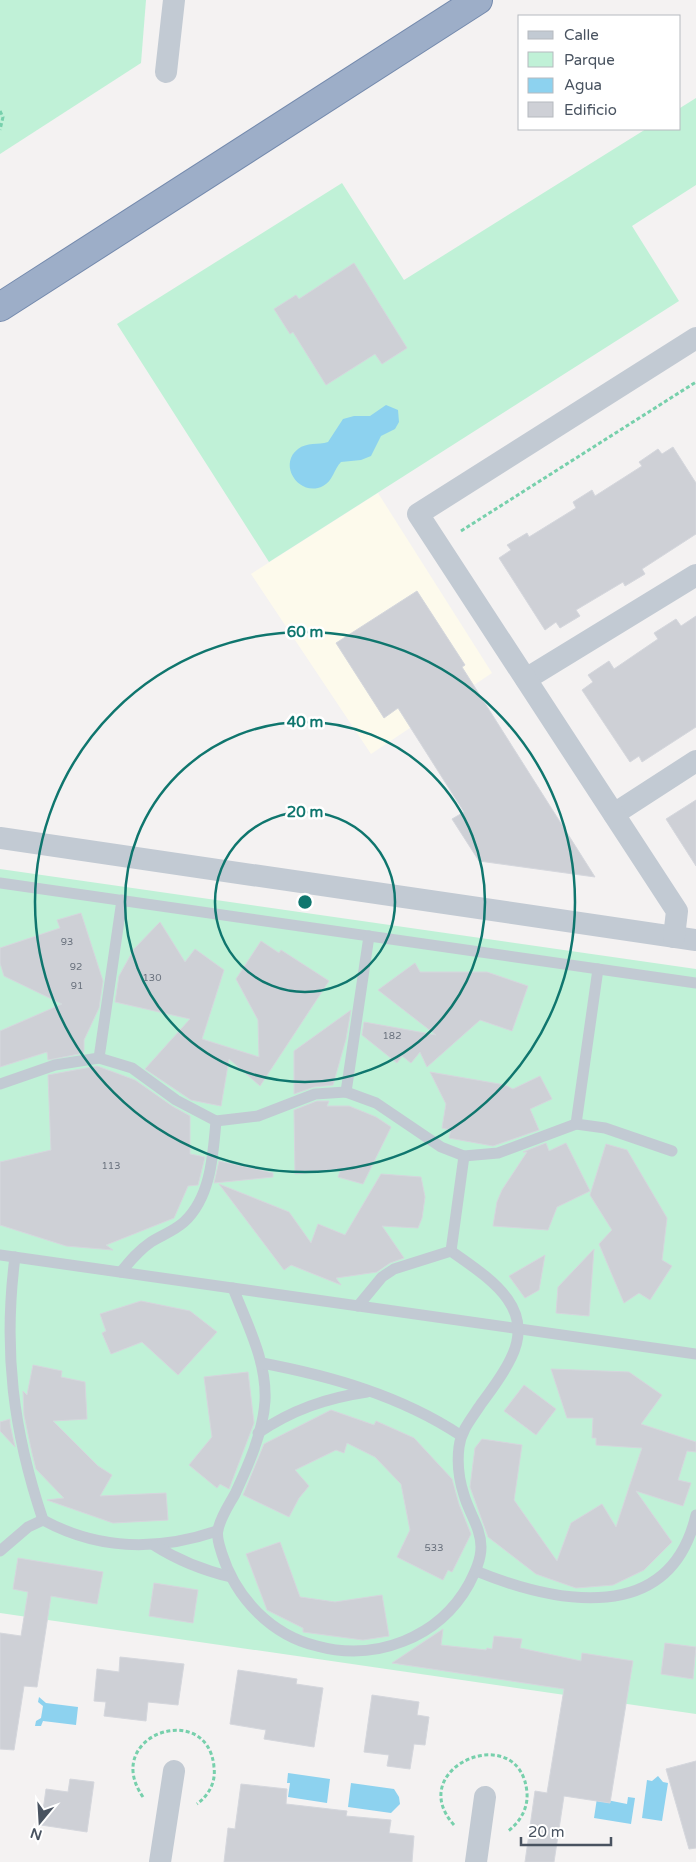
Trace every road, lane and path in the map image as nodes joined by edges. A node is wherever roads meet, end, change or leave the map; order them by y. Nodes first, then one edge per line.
1 (174, 0) edge
2 (478, 0) edge
3 (166, 72) dead end
4 (0, 111) edge
5 (0, 130) edge
6 (0, 307) edge
7 (696, 338) edge
8 (696, 382) edge
9 (466, 539) dead end
10 (696, 575) edge
11 (526, 679) junction
12 (696, 761) edge
13 (614, 814) junction
14 (0, 838) edge
15 (0, 883) edge
16 (122, 900) junction
17 (369, 936) junction
18 (674, 937) junction
19 (696, 940) edge
20 (598, 969) junction
21 (696, 983) edge
22 (100, 1058) junction
23 (0, 1084) edge
24 (346, 1092) junction
25 (216, 1121) junction
26 (576, 1124) junction
27 (672, 1150) dead end
28 (464, 1156) junction
29 (451, 1251) junction
30 (0, 1255) edge
31 (15, 1257) junction
32 (121, 1272) junction
33 (233, 1288) junction
34 (358, 1306) junction
35 (519, 1329) junction
36 (5, 1348) edge
37 (696, 1354) edge
38 (262, 1364) junction
39 (368, 1392) junction
40 (258, 1433) junction
41 (460, 1435) junction
42 (696, 1515) edge
43 (43, 1520) junction
44 (217, 1531) junction
45 (154, 1545) junction
46 (0, 1551) edge
47 (476, 1570) junction
48 (231, 1577) junction
49 (174, 1771) dead end
50 (485, 1797) dead end
51 (160, 1862) edge
52 (476, 1862) edge

1 - 3 street
2 - 6 highway
4 - 5 path
7 - 11 street
8 - 9 path
10 - 11 street
11 - 13 street
12 - 13 street
13 - 18 street
14 - 18 street
15 - 16 lane
16 - 17 lane
16 - 22 lane
17 - 20 lane
17 - 24 lane
18 - 19 street
20 - 21 lane
20 - 26 lane
22 - 23 lane
22 - 25 lane
24 - 25 lane
24 - 28 lane
25 - 32 lane
26 - 27 lane
26 - 28 lane
28 - 29 lane
29 - 34 lane
29 - 35 lane
30 - 31 lane
31 - 32 lane
31 - 36 lane
32 - 33 lane
33 - 34 lane
33 - 38 lane
34 - 35 lane
35 - 37 lane
35 - 41 lane
36 - 43 lane
38 - 39 lane
38 - 40 lane
39 - 40 lane
39 - 41 lane
40 - 44 lane
41 - 47 lane
42 - 47 lane
43 - 45 lane
43 - 46 lane
44 - 45 lane
44 - 48 lane
45 - 48 lane
47 - 48 lane
49 - 51 street
50 - 52 street

